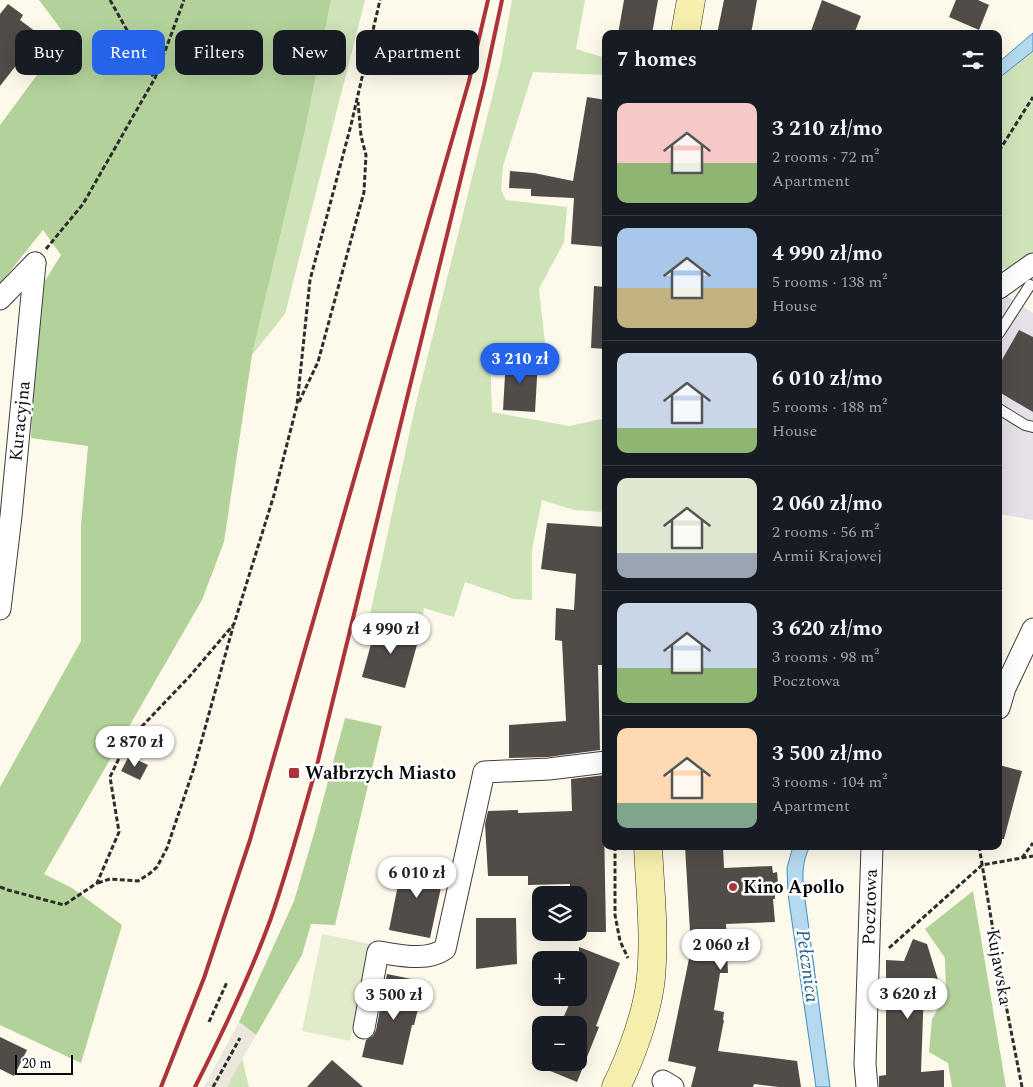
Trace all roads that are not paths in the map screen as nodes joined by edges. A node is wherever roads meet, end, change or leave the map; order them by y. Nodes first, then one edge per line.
1 (691, 0) edge
2 (686, 30) edge
3 (1029, 277) edge
4 (1002, 287) edge
5 (0, 300) edge
6 (1002, 327) edge
7 (1002, 411) edge
8 (1033, 426) edge
9 (0, 609) edge
10 (1033, 629) edge
11 (1002, 698) edge
12 (602, 762) edge
13 (648, 850) edge
14 (872, 850) edge
15 (364, 1028) dead end
16 (616, 1087) edge
17 (866, 1087) edge

1 - 2 main road
3 - 4 street
3 - 6 lane
5 - 9 street, Kuracyjna
7 - 8 lane
10 - 11 street
12 - 15 street
13 - 16 main road
14 - 17 street, Pocztowa

